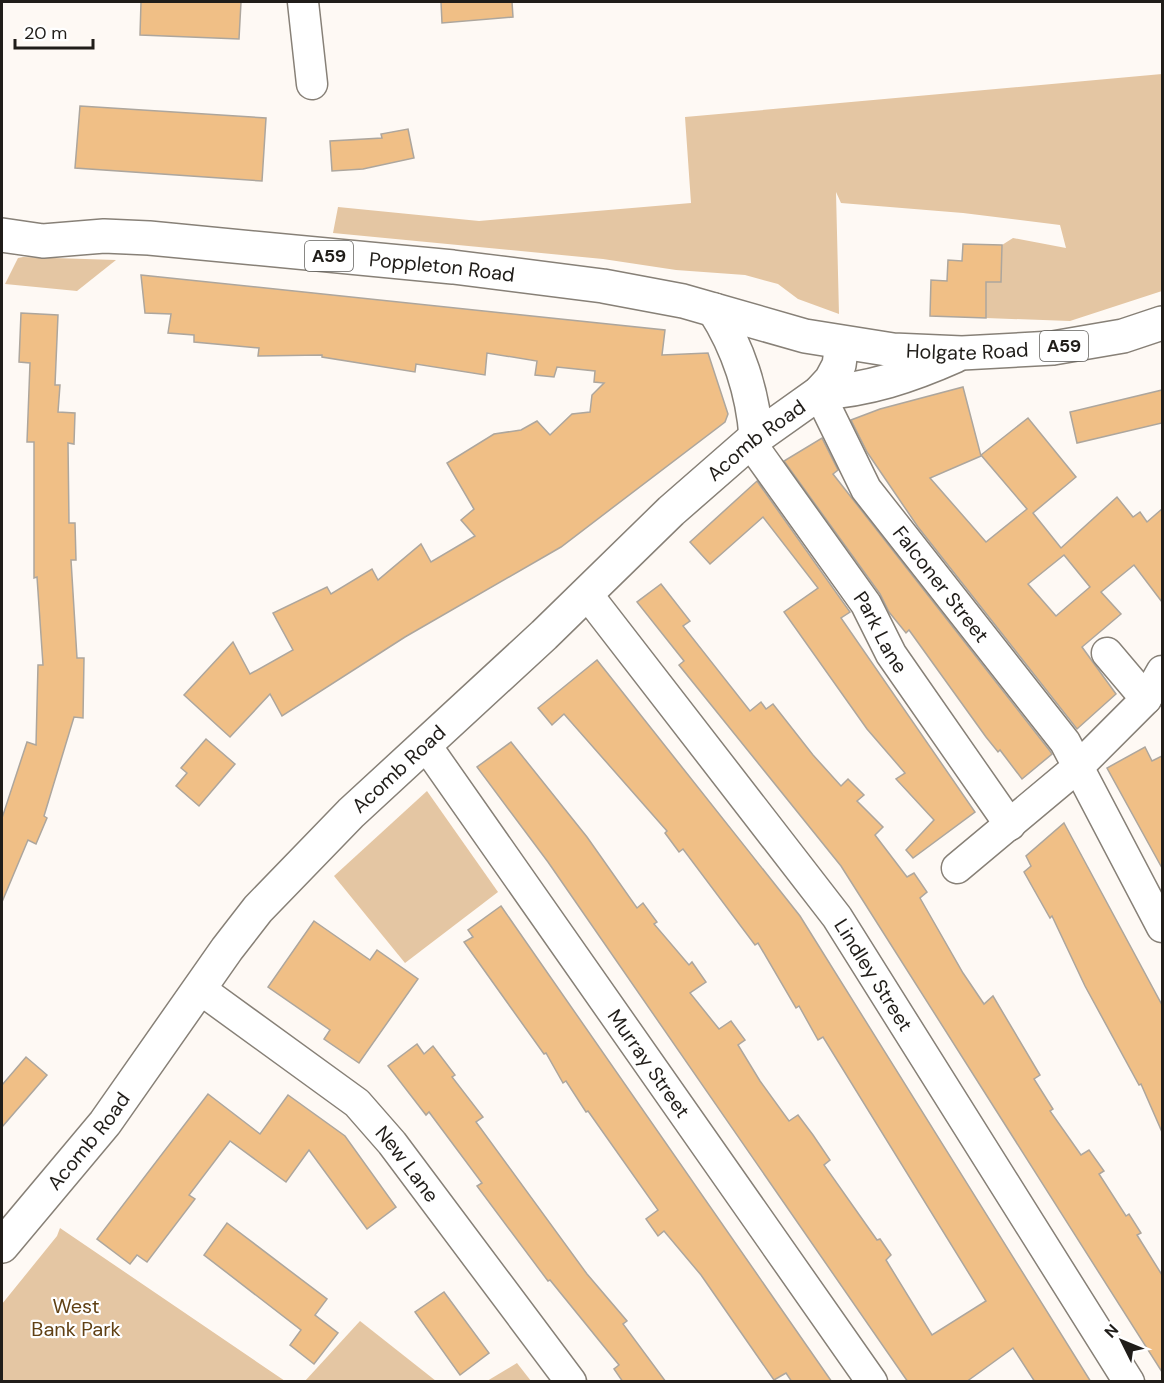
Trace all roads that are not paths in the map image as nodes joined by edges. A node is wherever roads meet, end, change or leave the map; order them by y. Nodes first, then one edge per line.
1 (303, 2) edge
2 (312, 84) dead end
3 (5, 242) edge
4 (714, 310) junction
5 (1162, 323) edge
6 (842, 343) junction
7 (963, 353) junction
8 (819, 393) junction
9 (753, 440) junction
10 (587, 594) junction
11 (1107, 653) dead end
12 (1162, 671) edge
13 (1146, 699) junction
14 (425, 744) junction
15 (1079, 766) junction
16 (1010, 825) junction
17 (957, 868) dead end
18 (1162, 927) edge
19 (200, 989) junction
20 (2, 1246) edge
21 (1128, 1380) edge
22 (571, 1382) edge
23 (872, 1382) edge

1 - 2 street
3 - 4 main road, Poppleton Road / A59
4 - 6 main road, Poppleton Road / A59
4 - 9 main road
5 - 7 main road, Holgate Road / A59
6 - 7 main road, Holgate Road / A59
6 - 8 main road, Acomb Road
7 - 8 main road
8 - 9 main road, Acomb Road
8 - 15 street, Falconer Street
9 - 10 main road, Acomb Road
9 - 16 street, Park Lane
10 - 14 main road, Acomb Road
10 - 21 street, Lindley Street
11 - 13 street
12 - 13 street
13 - 15 street
14 - 19 main road, Acomb Road
14 - 23 street, Murray Street
15 - 16 street
15 - 18 street, Falconer Street
16 - 17 street
19 - 20 main road, Acomb Road
19 - 22 street, New Lane

